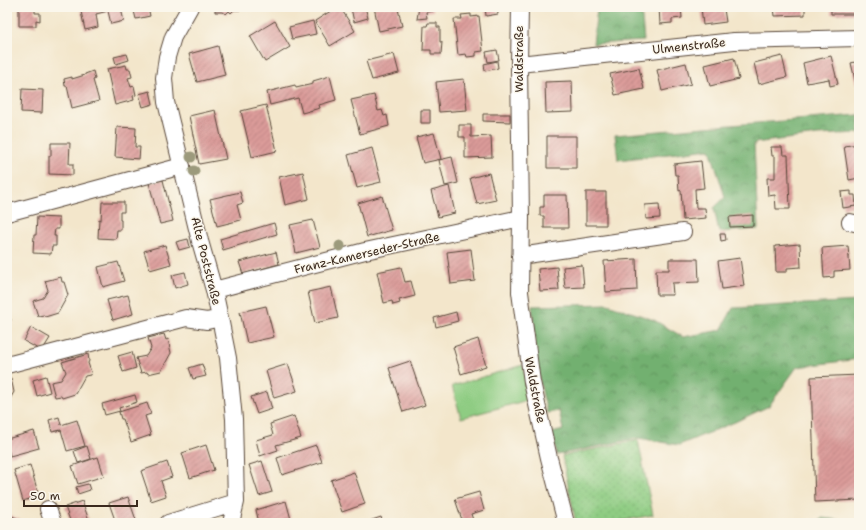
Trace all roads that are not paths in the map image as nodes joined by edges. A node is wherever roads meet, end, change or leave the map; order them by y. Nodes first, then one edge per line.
1 (190, 7) edge
2 (520, 7) edge
3 (859, 38) edge
4 (519, 64) junction
5 (181, 162) junction
6 (7, 204) edge
7 (7, 213) edge
8 (521, 218) junction
9 (683, 232) dead end
10 (520, 256) junction
11 (214, 290) junction
12 (220, 318) junction
13 (7, 365) edge
14 (236, 502) junction
15 (168, 523) edge
16 (231, 523) edge
17 (566, 523) edge

1 - 5 street, Alte Poststraße
2 - 4 street, Waldstraße
3 - 4 street, Ulmenstraße
4 - 8 street, Waldstraße
5 - 6 street
5 - 7 street
5 - 11 street, Alte Poststraße
8 - 10 street, Waldstraße
8 - 11 street, Franz-Kamerseder-Straße
9 - 10 street
10 - 17 street, Waldstraße
11 - 12 street, Alte Poststraße
12 - 13 street
12 - 14 street, Alte Poststraße
14 - 15 street
14 - 16 street, Alte Poststraße

